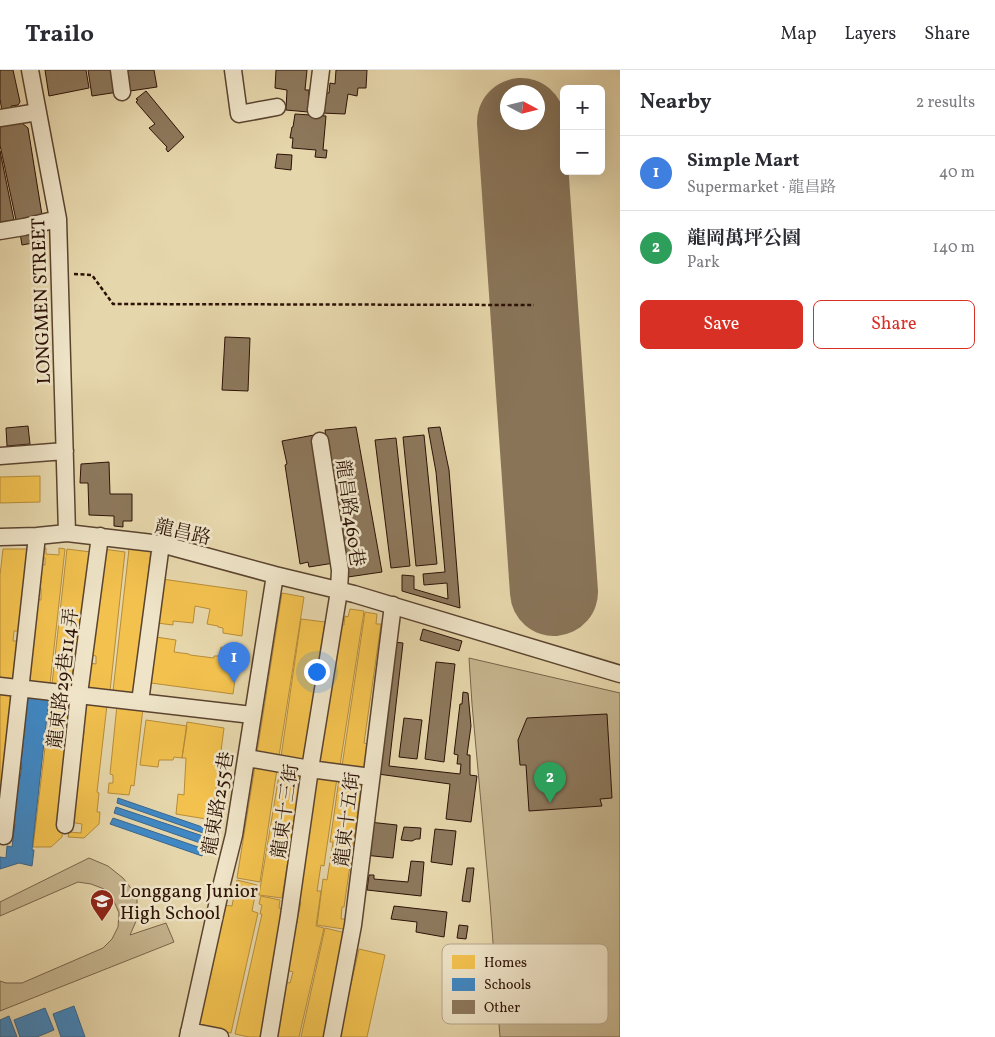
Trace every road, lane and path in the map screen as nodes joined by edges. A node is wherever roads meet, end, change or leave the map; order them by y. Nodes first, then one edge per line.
1 (30, 70) edge
2 (119, 70) edge
3 (232, 70) edge
4 (321, 70) edge
5 (122, 92) dead end
6 (277, 107) dead end
7 (316, 110) dead end
8 (38, 112) junction
9 (0, 118) edge
10 (58, 219) junction
11 (0, 231) edge
12 (60, 273) junction
13 (534, 304) dead end
14 (320, 440) dead end
15 (65, 450) junction
16 (0, 454) edge
17 (66, 533) junction
18 (36, 536) junction
19 (100, 536) junction
20 (0, 537) edge
21 (162, 544) junction
22 (276, 575) junction
23 (347, 593) junction
24 (392, 605) junction
25 (620, 674) edge
26 (0, 686) edge
27 (20, 688) junction
28 (79, 694) junction
29 (140, 702) junction
30 (252, 715) junction
31 (246, 758) junction
32 (310, 769) junction
33 (371, 777) junction
34 (65, 825) dead end
35 (4, 836) dead end
36 (189, 1034) edge
37 (220, 1037) edge
38 (269, 1037) edge
39 (332, 1037) edge

1 - 8 street, LONGMEN STREET
2 - 5 street
3 - 6 street
4 - 7 street
8 - 9 street
8 - 10 street, LONGMEN STREET
10 - 11 street
10 - 12 street, LONGMEN STREET
12 - 13 path
12 - 15 street, LONGMEN STREET
14 - 23 street, 龍昌路460巷
15 - 16 street
15 - 17 street, LONGMEN STREET
17 - 18 street, 龍昌路
17 - 19 street, 龍昌路
18 - 20 street, 龍昌路
18 - 27 street
19 - 21 street, 龍昌路
19 - 28 street, 龍東路29巷114弄
21 - 22 street, 龍昌路
21 - 29 street
22 - 23 street, 龍昌路
22 - 30 street, 龍東路255巷
23 - 24 street, 龍昌路
23 - 32 street, 龍東十三街
24 - 25 street, 龍昌路
24 - 33 street, 龍東十五街
26 - 27 street
27 - 28 street
27 - 35 street
28 - 29 street
28 - 34 street, 龍東路29巷114弄
29 - 30 street
30 - 31 street, 龍東路255巷
31 - 32 street
31 - 36 street, 龍東路255巷
32 - 33 street
32 - 38 street, 龍東十三街
33 - 39 street, 龍東十五街
36 - 37 street

